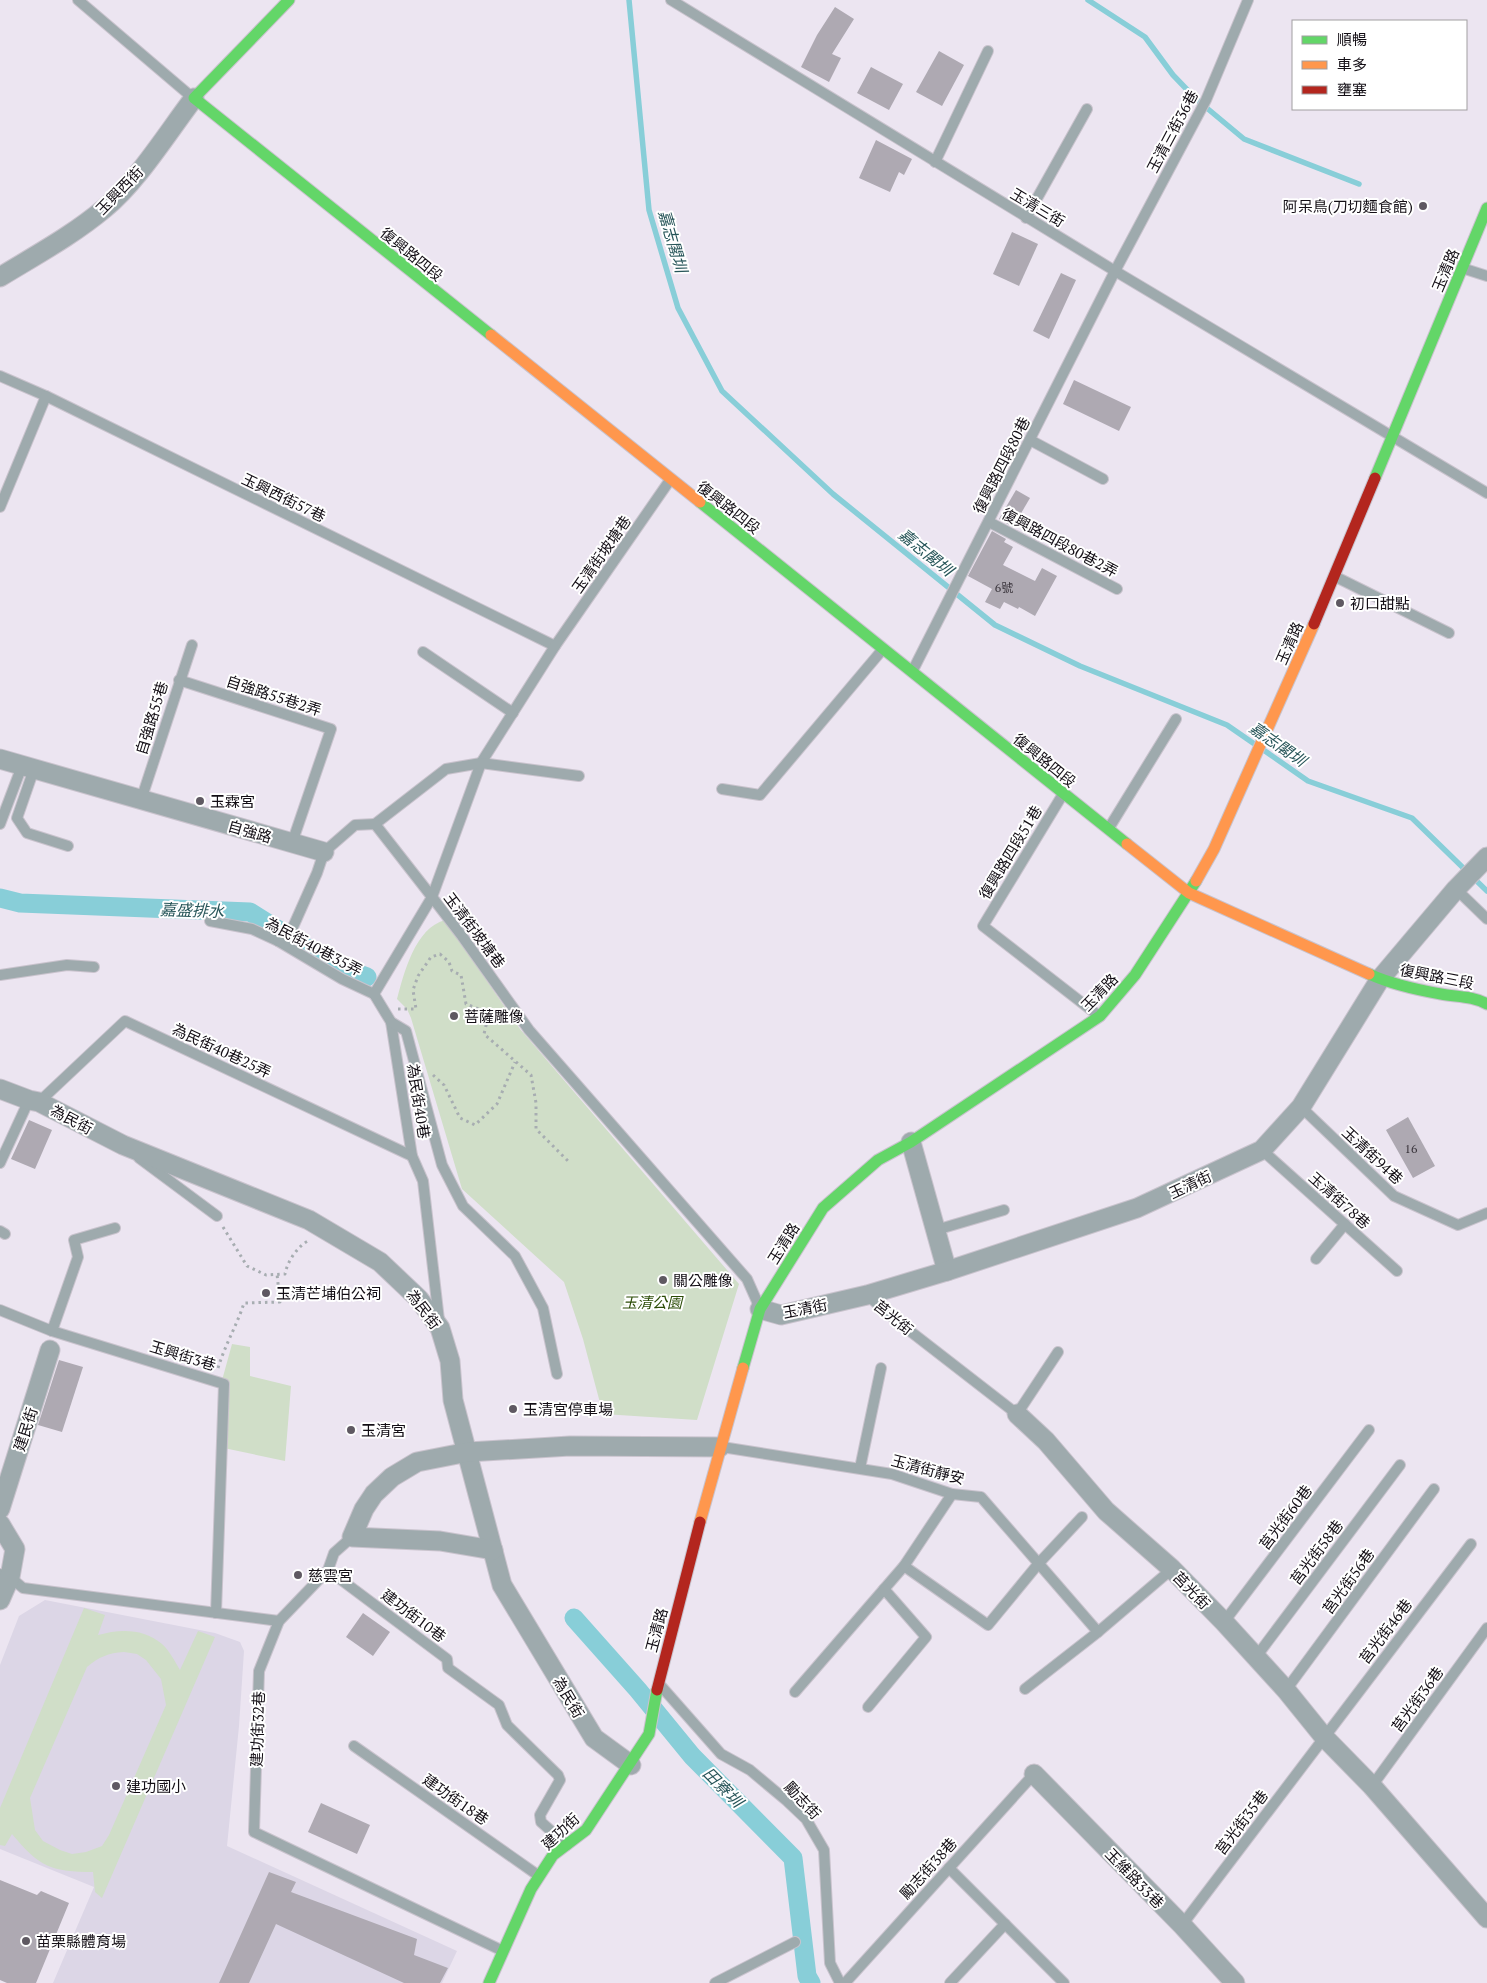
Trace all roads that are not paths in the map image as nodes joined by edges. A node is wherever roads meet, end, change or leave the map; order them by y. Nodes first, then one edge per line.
1 (78, 0) edge
2 (289, 0) edge
3 (671, 0) edge
4 (1248, 0) edge
5 (988, 50) dead end
6 (194, 98) junction
7 (1087, 108) dead end
8 (935, 162) junction
9 (1487, 208) edge
10 (1026, 218) junction
11 (1462, 268) junction
12 (1115, 272) junction
13 (1487, 276) edge
14 (0, 277) edge
15 (0, 376) edge
16 (46, 396) junction
17 (1391, 437) junction
18 (1030, 440) junction
19 (1103, 479) dead end
20 (671, 480) junction
21 (1487, 493) edge
22 (0, 507) edge
23 (989, 522) junction
24 (1335, 577) junction
25 (1117, 589) dead end
26 (1448, 633) dead end
27 (192, 645) dead end
28 (555, 646) junction
29 (883, 649) junction
30 (423, 652) dead end
31 (912, 672) junction
32 (179, 680) junction
33 (513, 713) junction
34 (1176, 718) dead end
35 (0, 760) edge
36 (481, 763) junction
37 (28, 767) junction
38 (579, 776) dead end
39 (722, 789) dead end
40 (1063, 794) junction
41 (141, 800) junction
42 (0, 824) edge
43 (375, 824) junction
44 (1108, 829) junction
45 (292, 843) junction
46 (68, 846) dead end
47 (324, 852) junction
48 (1487, 856) edge
49 (1456, 889) junction
50 (1189, 893) junction
51 (432, 897) junction
52 (1487, 918) edge
53 (210, 921) dead end
54 (278, 941) junction
55 (94, 967) dead end
56 (0, 975) edge
57 (1380, 979) junction
58 (374, 994) junction
59 (1487, 1004) edge
60 (1100, 1016) junction
61 (391, 1022) junction
62 (0, 1089) edge
63 (34, 1101) junction
64 (1301, 1107) junction
65 (911, 1142) junction
66 (122, 1145) junction
67 (1262, 1150) junction
68 (412, 1156) junction
69 (0, 1163) edge
70 (1004, 1210) dead end
71 (1487, 1213) edge
72 (217, 1216) road end
73 (1345, 1224) junction
74 (116, 1228) dead end
75 (936, 1230) junction
76 (1316, 1259) dead end
77 (947, 1271) junction
78 (1397, 1271) dead end
79 (867, 1295) junction
80 (760, 1309) junction
81 (0, 1310) edge
82 (440, 1328) junction
83 (52, 1331) junction
84 (50, 1350) dead end
85 (1058, 1352) dead end
86 (881, 1368) dead end
87 (556, 1374) dead end
88 (1017, 1414) junction
89 (1369, 1430) dead end
90 (720, 1447) junction
91 (468, 1452) junction
92 (1400, 1464) dead end
93 (860, 1468) junction
94 (1434, 1490) dead end
95 (952, 1494) junction
96 (0, 1509) edge
97 (1082, 1516) dead end
98 (0, 1524) edge
99 (352, 1537) junction
100 (1471, 1544) dead end
101 (493, 1550) junction
102 (1039, 1563) junction
103 (904, 1566) junction
104 (1172, 1569) junction
105 (328, 1570) junction
106 (5, 1575) edge
107 (884, 1589) junction
108 (0, 1600) edge
109 (216, 1614) junction
110 (279, 1621) junction
111 (1224, 1622) junction
112 (1487, 1628) edge
113 (1098, 1632) junction
114 (1256, 1657) junction
115 (658, 1683) junction
116 (1025, 1690) dead end
117 (1286, 1690) junction
118 (795, 1692) dead end
119 (868, 1707) dead end
120 (649, 1734) joint
121 (1324, 1737) junction
122 (354, 1746) dead end
123 (631, 1765) junction
124 (1034, 1774) joint
125 (1372, 1786) junction
126 (568, 1845) junction
127 (949, 1868) junction
128 (540, 1876) junction
129 (1487, 1918) edge
130 (1004, 1924) junction
131 (1182, 1925) junction
132 (794, 1942) dead end
133 (504, 1951) junction
134 (1227, 1978) edge
135 (735, 1979) edge
136 (489, 1983) edge
137 (715, 1983) edge
138 (840, 1983) edge
139 (845, 1983) edge
140 (950, 1983) edge
141 (1064, 1983) edge

1 - 6 lane
2 - 6 street
3 - 8 lane, 玉清三街
4 - 12 lane, 玉清三街36巷
5 - 8 lane
6 - 14 street, 玉興西街
6 - 20 street, 復興路四段
7 - 10 lane
8 - 10 lane, 玉清三街
9 - 11 street, 玉清路
10 - 12 lane, 玉清三街
11 - 13 lane
11 - 17 street, 玉清路
12 - 17 lane, 玉清三街
12 - 18 lane, 復興路四段80巷
15 - 16 lane, 玉興西街57巷
16 - 22 lane
16 - 28 lane, 玉興西街57巷
17 - 21 lane, 玉清三街
17 - 24 street, 玉清路
18 - 19 lane
18 - 23 lane, 復興路四段80巷
20 - 28 lane, 玉清街坡塘巷
20 - 29 street, 復興路四段
23 - 25 lane, 復興路四段80巷2弄
23 - 31 lane, 復興路四段80巷
24 - 26 lane
24 - 50 street, 玉清路
27 - 32 lane, 自強路55巷
28 - 33 lane, 玉清街坡塘巷
29 - 31 street, 復興路四段
29 - 39 lane
30 - 33 lane
31 - 40 street, 復興路四段
32 - 41 lane, 自強路55巷
32 - 45 lane, 自強路55巷2弄
33 - 36 lane, 玉清街坡塘巷
34 - 44 lane
35 - 37 street, 自強路
36 - 38 lane
36 - 43 lane
36 - 51 lane, 玉清街坡塘巷
37 - 41 street, 自強路
37 - 42 lane
37 - 46 lane
40 - 44 street, 復興路四段
40 - 60 lane, 復興路四段51巷
41 - 45 street, 自強路
43 - 47 lane
43 - 51 lane
44 - 50 street, 復興路四段
45 - 47 street, 自強路
47 - 54 lane
48 - 49 street, 玉清街
49 - 52 lane
49 - 57 street, 玉清街
50 - 57 street, 復興路四段
50 - 60 street, 玉清路
51 - 58 lane
51 - 80 lane, 玉清街坡塘巷
53 - 54 lane, 為民街40巷35弄
54 - 58 lane, 為民街40巷35弄
55 - 56 lane
57 - 59 street, 復興路三段
57 - 64 street, 玉清街
58 - 61 lane, 為民街40巷
60 - 65 street, 玉清路
61 - 68 lane, 為民街40巷
61 - 87 lane
62 - 63 street, 為民街
63 - 66 street, 為民街
63 - 68 lane, 為民街40巷25弄
63 - 69 lane
64 - 67 street, 玉清街
64 - 71 lane, 玉清街94巷
65 - 75 street
65 - 80 street, 玉清路
66 - 72 lane
66 - 82 street, 為民街
67 - 73 lane, 玉清街78巷
67 - 77 street, 玉清街
68 - 82 lane, 為民街40巷
70 - 75 lane
73 - 76 lane
73 - 78 lane, 玉清街78巷
74 - 83 lane
75 - 77 street
77 - 79 street, 玉清街
79 - 80 street, 玉清街
79 - 88 lane, 莒光街
80 - 90 street, 玉清路
81 - 83 lane, 玉興街3巷
82 - 91 street, 為民街
83 - 109 lane, 玉興街3巷
84 - 96 street, 建民街
85 - 88 lane
86 - 93 lane
88 - 104 street, 莒光街
89 - 111 lane, 莒光街60巷
90 - 91 street, 建功街32巷
90 - 93 lane, 玉清街靜安
90 - 115 street, 玉清路
91 - 99 street, 建功街32巷
91 - 101 street, 為民街
92 - 114 lane, 莒光街58巷
93 - 95 lane, 玉清街靜安
94 - 117 lane, 莒光街56巷
95 - 102 lane, 玉清街靜安
95 - 103 lane
97 - 102 lane
98 - 106 street
99 - 101 street
99 - 105 lane, 建功街32巷
100 - 121 lane, 莒光街46巷
101 - 123 street, 為民街
102 - 103 lane
102 - 113 lane, 玉清街靜安
103 - 107 lane
104 - 111 street, 莒光街
104 - 113 lane
105 - 110 lane, 建功街32巷
105 - 126 lane, 建功街10巷
106 - 108 street
106 - 109 lane
107 - 118 lane
107 - 119 lane
109 - 110 lane
110 - 133 lane, 建功街32巷
111 - 114 street, 莒光街
112 - 125 lane, 莒光街36巷
113 - 116 lane
114 - 117 street, 莒光街
115 - 120 street, 玉清路
115 - 138 lane, 勵志街
117 - 121 street, 莒光街
120 - 123 street, 建功街
121 - 125 street, 莒光街
121 - 131 lane, 莒光街35巷
122 - 128 lane, 建功街18巷
123 - 126 street, 建功街
124 - 127 lane, 勵志街38巷
124 - 131 street, 玉維路33巷
125 - 129 street, 莒光街
126 - 128 street, 建功街
127 - 130 lane
127 - 139 lane, 勵志街38巷
128 - 133 street, 建功街
130 - 140 lane
130 - 141 lane
131 - 134 street, 玉維路33巷
132 - 135 lane
133 - 136 street, 建功街
135 - 137 lane

